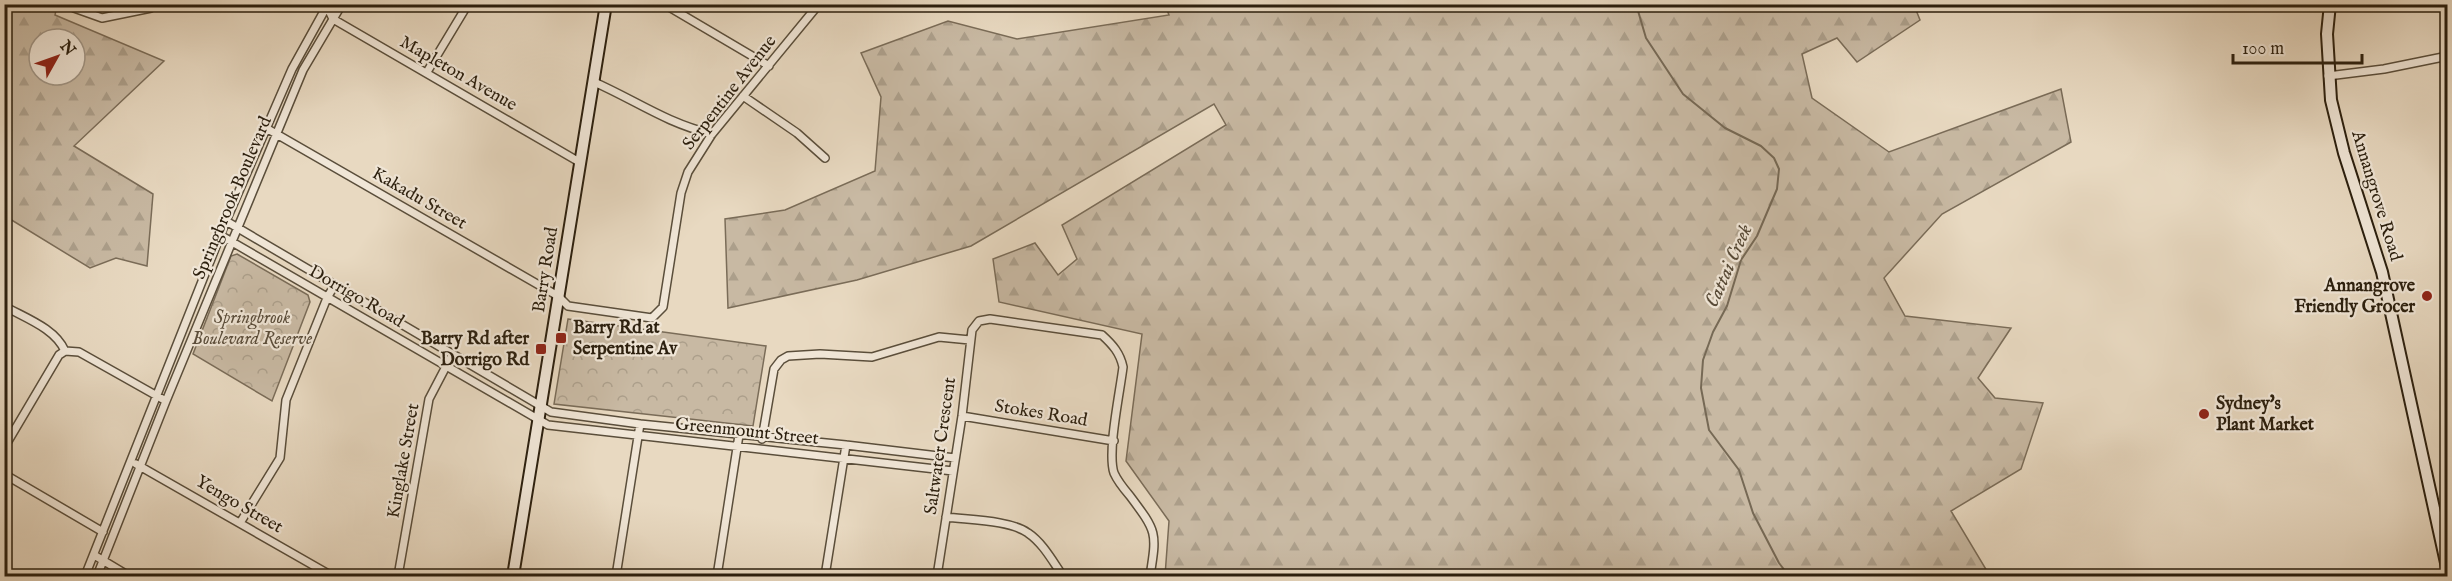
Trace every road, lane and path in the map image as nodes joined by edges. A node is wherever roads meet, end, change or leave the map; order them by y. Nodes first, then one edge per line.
1 (155, 4) edge
2 (342, 4) edge
3 (468, 4) edge
4 (606, 4) edge
5 (664, 4) edge
6 (819, 4) edge
7 (2330, 4) edge
8 (327, 5) edge
9 (74, 8) dead end
10 (333, 19) junction
11 (2448, 56) edge
12 (769, 66) junction
13 (427, 72) junction
14 (2328, 76) junction
15 (594, 82) junction
16 (743, 96) junction
17 (266, 128) junction
18 (712, 134) junction
19 (277, 135) junction
20 (825, 158) dead end
21 (581, 163) junction
22 (226, 222) junction
23 (237, 228) junction
24 (220, 235) junction
25 (231, 242) junction
26 (334, 286) junction
27 (558, 296) junction
28 (327, 298) junction
29 (4, 306) edge
30 (970, 340) junction
31 (65, 351) junction
32 (452, 355) junction
33 (446, 367) junction
34 (156, 396) junction
35 (166, 401) junction
36 (542, 407) junction
37 (962, 416) junction
38 (539, 419) junction
39 (640, 424) junction
40 (739, 435) junction
41 (637, 436) junction
42 (762, 437) junction
43 (1114, 441) junction
44 (846, 445) junction
45 (737, 447) junction
46 (4, 448) edge
47 (760, 448) junction
48 (843, 457) junction
49 (955, 458) junction
50 (131, 461) junction
51 (140, 466) junction
52 (953, 471) junction
53 (4, 474) edge
54 (946, 518) junction
55 (240, 523) junction
56 (103, 532) junction
57 (94, 555) junction
58 (103, 561) junction
59 (2448, 572) edge
60 (86, 576) edge
61 (97, 576) edge
62 (129, 576) edge
63 (332, 576) edge
64 (398, 576) edge
65 (513, 576) edge
66 (616, 576) edge
67 (717, 576) edge
68 (825, 576) edge
69 (937, 576) edge
70 (1063, 576) edge
71 (1150, 576) edge

1 - 9 street
2 - 10 street, Springbrook Boulevard
3 - 13 street
4 - 15 street, Barry Road
5 - 12 street
6 - 12 street, Serpentine Avenue
7 - 14 street, Annangrove Road
8 - 10 street
8 - 17 street, Springbrook Boulevard
10 - 13 street, Mapleton Avenue
10 - 19 street, Springbrook Boulevard
11 - 14 street
12 - 16 street, Serpentine Avenue
13 - 21 street, Mapleton Avenue
14 - 59 street, Annangrove Road
15 - 18 street
15 - 21 street, Barry Road
16 - 18 street, Serpentine Avenue
16 - 20 street
17 - 19 street, Kakadu Street
17 - 22 street, Springbrook Boulevard
18 - 27 street, Serpentine Avenue
19 - 23 street, Springbrook Boulevard
19 - 27 street, Kakadu Street
21 - 27 street, Barry Road
22 - 23 street, Dorrigo Road
22 - 24 street, Springbrook Boulevard
23 - 25 street, Springbrook Boulevard
23 - 26 street, Dorrigo Road
24 - 25 street, Dorrigo Road
24 - 34 street, Springbrook Boulevard
25 - 28 street, Dorrigo Road
25 - 35 street, Springbrook Boulevard
26 - 28 street
26 - 32 street, Dorrigo Road
27 - 36 street, Barry Road
28 - 33 street, Dorrigo Road
28 - 55 street
29 - 31 street
30 - 37 street, Saltwater Crescent
30 - 42 street
30 - 43 street, Saltwater Crescent
31 - 34 street
31 - 46 street
32 - 33 street, Kinglake Street
32 - 36 street, Dorrigo Road
33 - 38 street, Dorrigo Road
33 - 64 street, Kinglake Street
34 - 35 street
34 - 50 street, Springbrook Boulevard
35 - 51 street, Springbrook Boulevard
36 - 38 street, Barry Road
36 - 39 street, Greenmount Street
37 - 43 street, Stokes Road
37 - 49 street, Saltwater Crescent
38 - 41 street, Greenmount Street
38 - 65 street, Barry Road
39 - 40 street, Greenmount Street
39 - 41 street
40 - 42 street, Greenmount Street
40 - 45 street
41 - 45 street, Greenmount Street
41 - 66 street
42 - 44 street, Greenmount Street
42 - 47 street
43 - 71 street
44 - 48 street
44 - 49 street, Greenmount Street
45 - 47 street, Greenmount Street
45 - 67 street
47 - 48 street, Greenmount Street
48 - 52 street, Greenmount Street
48 - 68 street
49 - 52 street, Saltwater Crescent
50 - 51 street, Yengo Street
50 - 56 street, Springbrook Boulevard
51 - 55 street, Yengo Street
51 - 58 street, Springbrook Boulevard
52 - 54 street, Saltwater Crescent
53 - 56 street
54 - 69 street, Saltwater Crescent
54 - 70 street
55 - 63 street, Yengo Street
56 - 57 street, Springbrook Boulevard
57 - 58 street
57 - 60 street, Springbrook Boulevard
58 - 61 street, Springbrook Boulevard
58 - 62 street

